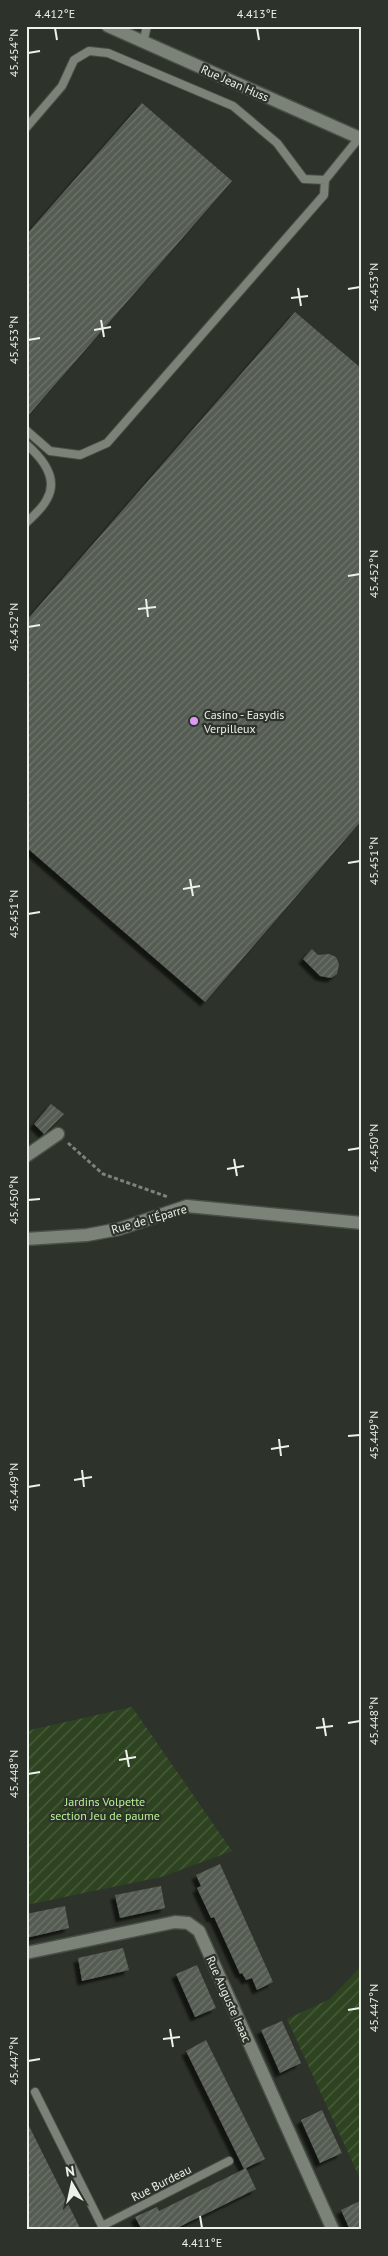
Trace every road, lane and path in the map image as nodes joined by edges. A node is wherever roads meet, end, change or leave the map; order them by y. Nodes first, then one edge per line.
1 (108, 26) edge
2 (147, 26) edge
3 (144, 42) junction
4 (26, 128) edge
5 (360, 138) edge
6 (325, 180) junction
7 (26, 430) edge
8 (26, 444) edge
9 (26, 523) edge
10 (58, 1134) joint
11 (26, 1156) edge
12 (187, 1206) junction
13 (362, 1223) edge
14 (26, 1239) edge
15 (26, 1953) edge
16 (35, 2092) dead end
17 (229, 2161) dead end
18 (103, 2228) edge
19 (333, 2230) edge

1 - 3 street, Rue Jean Huss
2 - 3 lane
3 - 5 street, Rue Jean Huss
4 - 6 lane
5 - 6 lane
6 - 7 lane
8 - 9 lane
10 - 11 street
10 - 12 path
12 - 13 street, Rue de l'Éparre
12 - 14 street, Rue de l'Éparre
15 - 19 street, Rue Auguste Isaac
16 - 18 lane, Rue Burdeau
17 - 18 lane, Rue Burdeau

